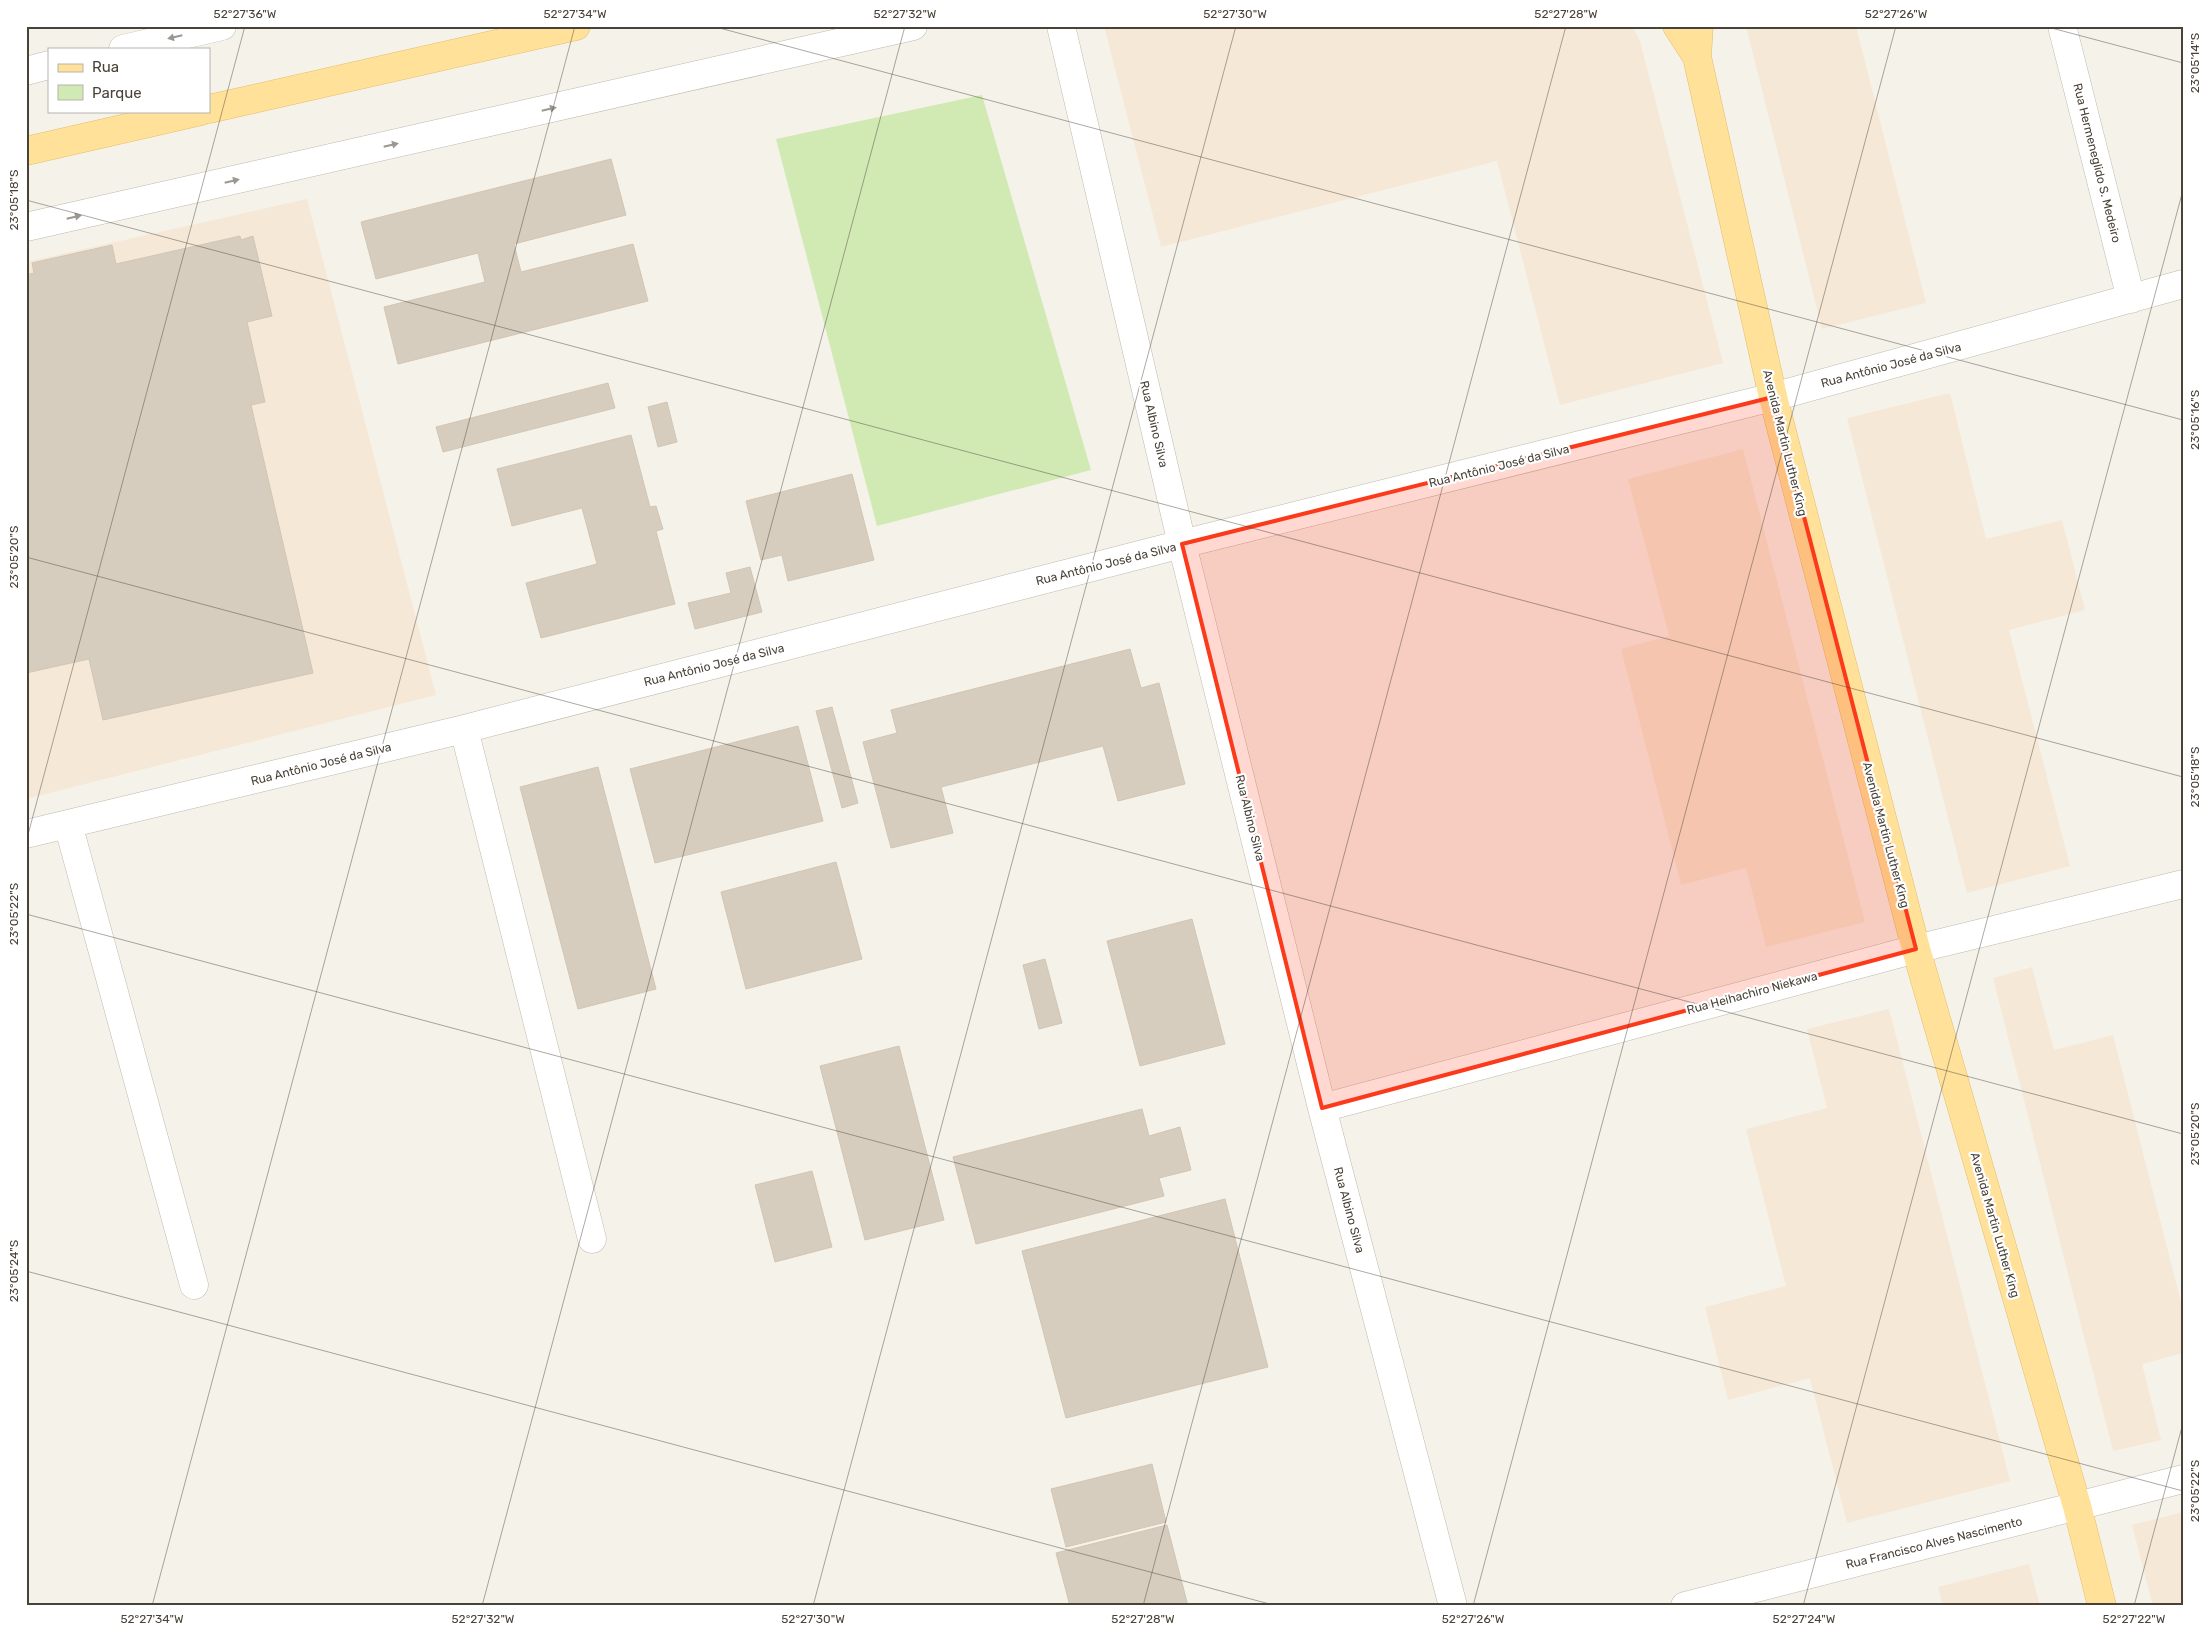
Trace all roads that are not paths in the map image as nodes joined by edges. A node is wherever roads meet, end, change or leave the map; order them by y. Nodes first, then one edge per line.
1 (222, 26) edge
2 (576, 26) edge
3 (913, 26) edge
4 (1061, 26) edge
5 (1677, 26) edge
6 (1699, 26) edge
7 (2062, 26) edge
8 (127, 48) edge
9 (1698, 57) junction
10 (48, 65) edge
11 (26, 70) edge
12 (210, 109) edge
13 (197, 112) edge
14 (26, 151) edge
15 (26, 227) edge
16 (2183, 284) edge
17 (2131, 299) junction
18 (1773, 397) junction
19 (1182, 544) junction
20 (464, 729) junction
21 (68, 824) junction
22 (26, 834) edge
23 (2183, 884) edge
24 (1916, 949) junction
25 (1322, 1108) junction
26 (592, 1239) dead end
27 (194, 1285) dead end
28 (2183, 1480) edge
29 (2076, 1506) junction
30 (1454, 1606) edge
31 (1685, 1606) edge
32 (2102, 1606) edge

1 -> 8 street
2 - 12 main road
15 -> 3 street
4 - 19 street, Rua Albino Silva
5 - 9 main road
6 - 9 main road
7 - 17 street, Rua Hermeneglido S. Medeiro
9 - 18 main road, Avenida Martin Luther King
10 - 11 street
13 - 14 main road
16 - 17 street, Rua Antônio José da Silva
17 - 18 street, Rua Antônio José da Silva
18 - 19 street, Rua Antônio José da Silva
18 - 24 main road, Avenida Martin Luther King
19 - 20 street, Rua Antônio José da Silva
19 - 25 street, Rua Albino Silva
20 - 21 street, Rua Antônio José da Silva
20 - 26 street
21 - 22 street, Rua Antônio José da Silva
21 - 27 street
23 - 24 street, Rua Heihachiro Niekawa
24 - 25 street, Rua Heihachiro Niekawa
24 - 29 main road, Avenida Martin Luther King
25 - 30 street, Rua Albino Silva
28 - 29 street, Rua Francisco Alves Nascimento
29 - 31 street, Rua Francisco Alves Nascimento
29 - 32 main road, Avenida Martin Luther King

